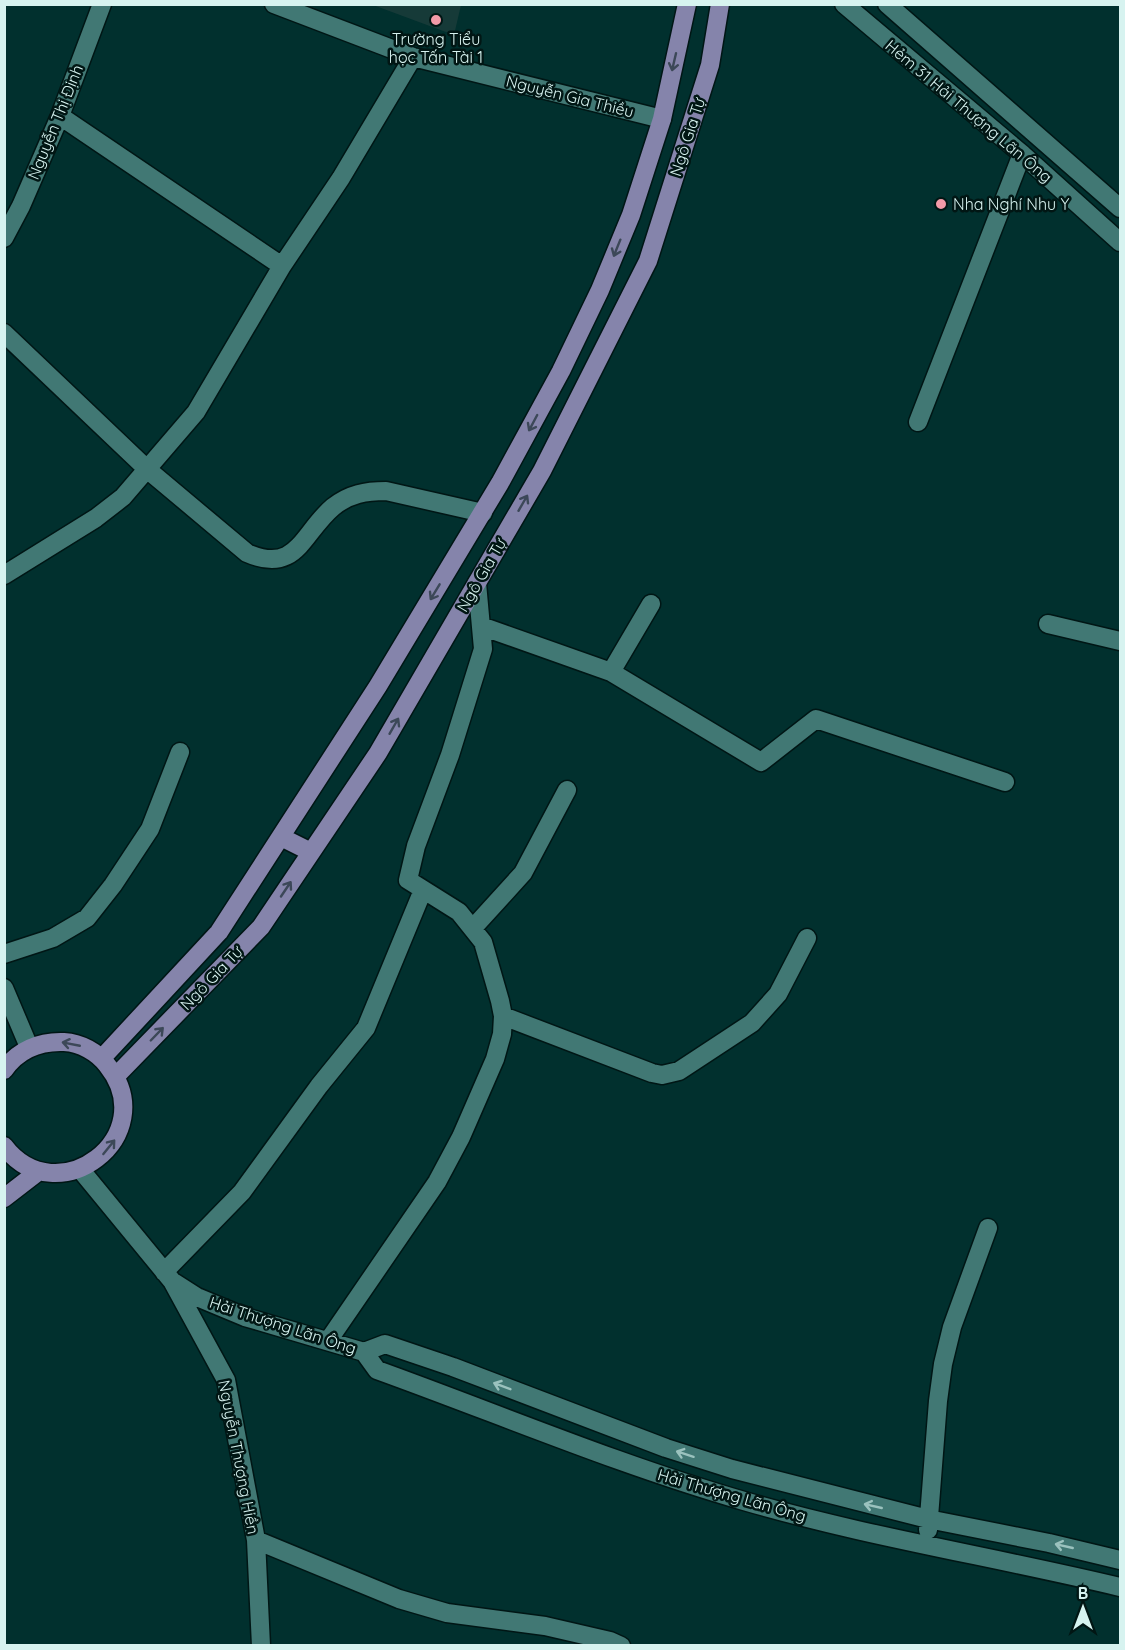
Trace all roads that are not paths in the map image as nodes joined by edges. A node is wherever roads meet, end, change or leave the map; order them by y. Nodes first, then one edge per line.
1 (102, 4) edge
2 (274, 4) edge
3 (687, 4) edge
4 (720, 4) edge
5 (844, 4) edge
6 (887, 4) edge
7 (413, 57) junction
8 (60, 116) junction
9 (662, 119) junction
10 (690, 126) junction
11 (1022, 154) junction
12 (1105, 195) junction
13 (1120, 208) edge
14 (1090, 214) junction
15 (4, 238) edge
16 (1120, 242) edge
17 (282, 266) junction
18 (4, 333) edge
19 (918, 422) dead end
20 (148, 470) junction
21 (483, 513) junction
22 (510, 526) junction
23 (450, 567) junction
24 (4, 575) edge
25 (477, 583) junction
26 (651, 604) dead end
27 (1048, 624) dead end
28 (481, 626) junction
29 (1120, 641) edge
30 (610, 672) junction
31 (180, 752) dead end
32 (1005, 782) dead end
33 (567, 790) dead end
34 (281, 837) junction
35 (311, 852) junction
36 (416, 885) junction
37 (474, 928) junction
38 (807, 938) dead end
39 (4, 954) edge
40 (4, 988) edge
41 (503, 1016) junction
42 (30, 1047) junction
43 (102, 1058) junction
44 (4, 1070) edge
45 (116, 1076) junction
46 (5, 1148) edge
47 (80, 1169) junction
48 (39, 1171) junction
49 (4, 1198) edge
50 (988, 1228) dead end
51 (168, 1277) junction
52 (328, 1341) junction
53 (364, 1352) junction
54 (928, 1519) junction
55 (256, 1540) junction
56 (928, 1546) junction
57 (1120, 1560) edge
58 (1120, 1587) edge
59 (261, 1646) edge
60 (621, 1646) edge

1 - 8 street, Nguyễn Thị Định
2 - 7 street, Nguyễn Gia Thiều
3 -> 9 main road, Ngô Gia Tự
4 - 10 main road, Ngô Gia Tự
5 - 11 street, Hẻm 31 Hải Thượng Lãn Ông
6 - 12 street
7 - 9 street, Nguyễn Gia Thiều
7 - 17 street
8 - 15 street, Nguyễn Thị Định
8 - 17 street
9 - 10 main road
9 -> 21 main road, Ngô Gia Tự
22 -> 10 main road, Ngô Gia Tự
11 - 14 street, Hẻm 31 Hải Thượng Lãn Ông
11 - 19 street
12 - 13 street
12 - 14 street
14 - 16 street, Hẻm 31 Hải Thượng Lãn Ông
17 - 20 street
18 - 20 street
20 - 21 street
20 - 24 street
21 - 22 main road
21 - 23 main road, Ngô Gia Tự
22 - 25 main road, Ngô Gia Tự
23 - 25 main road
23 -> 34 main road, Ngô Gia Tự
25 - 28 street
35 -> 25 main road, Ngô Gia Tự
26 - 30 street
27 - 29 street
28 - 30 street
28 - 36 street
30 - 32 street
31 - 39 street
33 - 37 street
34 - 35 main road
34 - 43 main road, Ngô Gia Tự
45 -> 35 main road, Ngô Gia Tự
36 - 37 street
36 - 51 street
37 - 41 street
38 - 41 street
40 - 42 street
41 - 52 street
43 -> 42 main road
42 - 44 main road
43 - 45 main road
47 -> 45 main road
46 - 48 main road
47 - 48 main road
47 - 51 street, Hải Thượng Lãn Ông
48 - 49 main road
50 - 54 street
51 - 52 street, Hải Thượng Lãn Ông
51 - 55 street, Nguyễn Thượng Hiền
52 - 53 street, Hải Thượng Lãn Ông
54 -> 53 street, Hải Thượng Lãn Ông
53 - 56 street, Hải Thượng Lãn Ông
54 - 56 street
57 -> 54 street, Hải Thượng Lãn Ông
55 - 59 street, Nguyễn Thượng Hiền
55 - 60 street
56 - 58 street, Hải Thượng Lãn Ông

